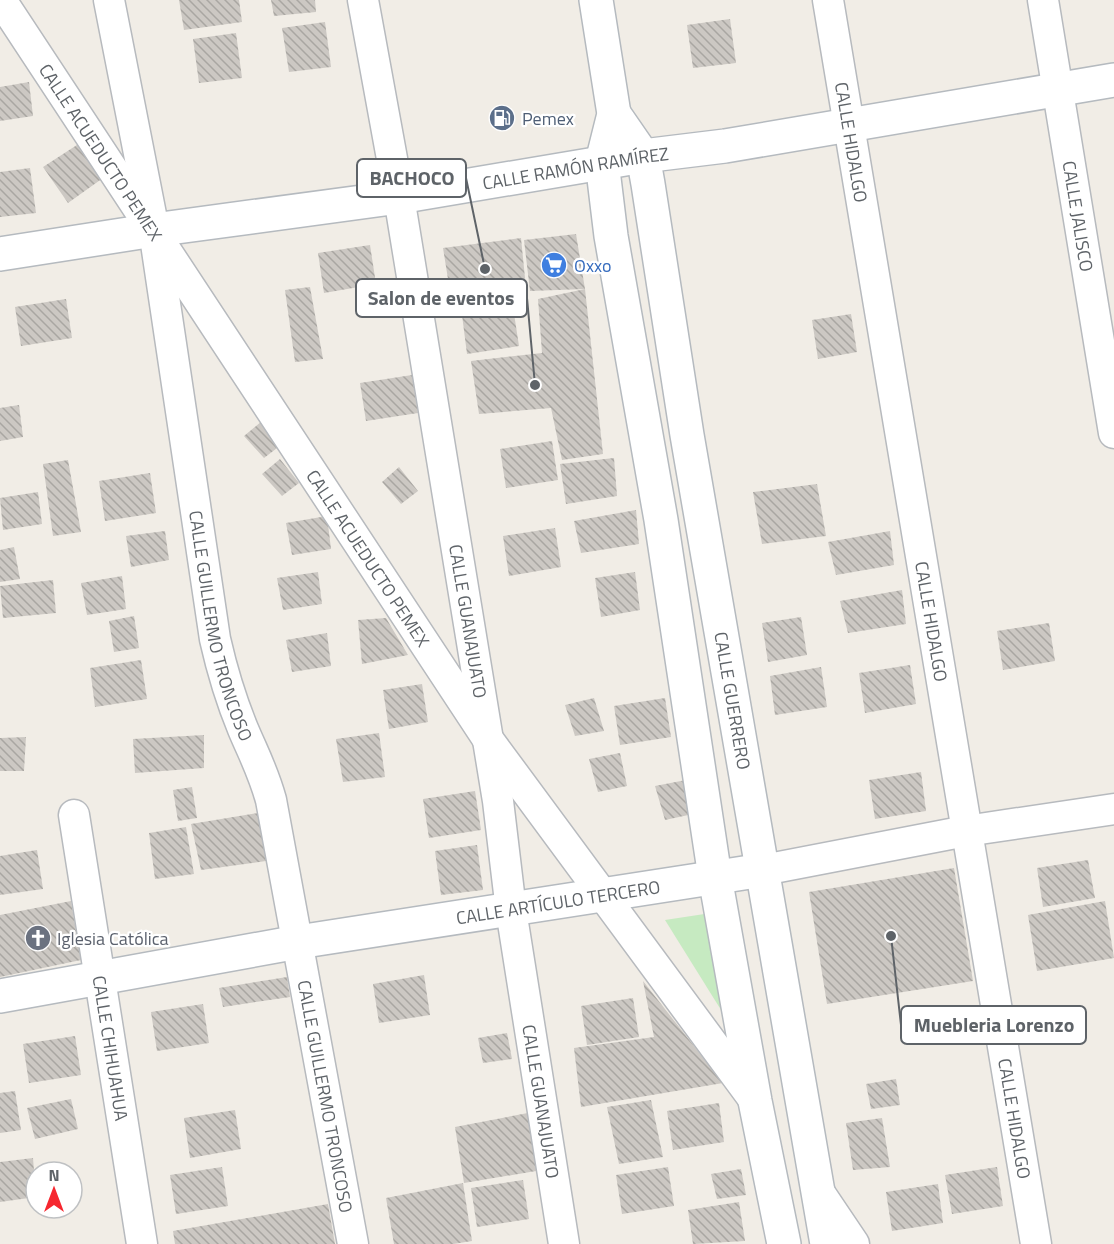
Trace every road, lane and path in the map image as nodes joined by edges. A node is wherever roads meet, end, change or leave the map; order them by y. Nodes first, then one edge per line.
1 (1, 0) edge
2 (109, 0) edge
3 (363, 0) edge
4 (596, 0) edge
5 (828, 0) edge
6 (1043, 0) edge
7 (1114, 80) edge
8 (1057, 90) junction
9 (614, 114) junction
10 (848, 124) junction
11 (642, 156) junction
12 (602, 162) junction
13 (399, 197) junction
14 (154, 230) junction
15 (0, 254) edge
16 (1114, 433) edge
17 (487, 738) junction
18 (1114, 809) edge
19 (74, 815) dead end
20 (966, 831) junction
21 (764, 870) junction
22 (716, 877) junction
23 (604, 894) junction
24 (511, 910) junction
25 (298, 942) junction
26 (100, 978) junction
27 (0, 996) edge
28 (755, 1101) junction
29 (819, 1192) junction
30 (142, 1244) edge
31 (352, 1244) edge
32 (564, 1244) edge
33 (784, 1244) edge
34 (827, 1244) edge
35 (854, 1244) edge
36 (1036, 1244) edge

1 - 14 street, CALLE ACUEDUCTO PEMEX
2 - 14 street, CALLE GUILLERMO TRONCOSO
3 - 13 street, CALLE GUANAJUATO
4 - 9 main road
5 - 10 street, CALLE HIDALGO
6 - 8 street, CALLE JALISCO
7 - 8 main road, CALLE RAMÓN RAMÍREZ
8 - 10 main road, CALLE RAMÓN RAMÍREZ
8 - 16 street, CALLE JALISCO
9 - 11 main road
9 - 12 main road
10 - 11 main road, CALLE RAMÓN RAMÍREZ
10 - 20 street, CALLE HIDALGO
11 - 12 main road, CALLE RAMÓN RAMÍREZ
11 - 21 main road, CALLE GUERRERO
12 - 13 main road, CALLE RAMÓN RAMÍREZ
12 - 22 main road
13 - 14 main road, CALLE RAMÓN RAMÍREZ
13 - 17 street, CALLE GUANAJUATO
14 - 15 main road, CALLE RAMÓN RAMÍREZ
14 - 17 street, CALLE ACUEDUCTO PEMEX
14 - 25 street, CALLE GUILLERMO TRONCOSO
17 - 23 street, CALLE ACUEDUCTO PEMEX
17 - 24 street, CALLE GUANAJUATO
18 - 20 street, CALLE ARTÍCULO TERCERO
19 - 26 street, CALLE CHIHUAHUA
20 - 21 street, CALLE ARTÍCULO TERCERO
20 - 36 street, CALLE HIDALGO
21 - 22 main road, CALLE ARTÍCULO TERCERO
21 - 29 main road, CALLE GUERRERO
22 - 23 main road, CALLE ARTÍCULO TERCERO
22 - 28 main road
23 - 24 main road, CALLE ARTÍCULO TERCERO
23 - 28 street, CALLE ACUEDUCTO PEMEX
24 - 25 main road, CALLE ARTÍCULO TERCERO
24 - 32 street, CALLE GUANAJUATO
25 - 26 main road, CALLE ARTÍCULO TERCERO
25 - 31 street, CALLE GUILLERMO TRONCOSO
26 - 27 main road, CALLE ARTÍCULO TERCERO
26 - 30 street, CALLE CHIHUAHUA
28 - 33 main road
29 - 34 main road, CALLE GUERRERO
29 - 35 street

